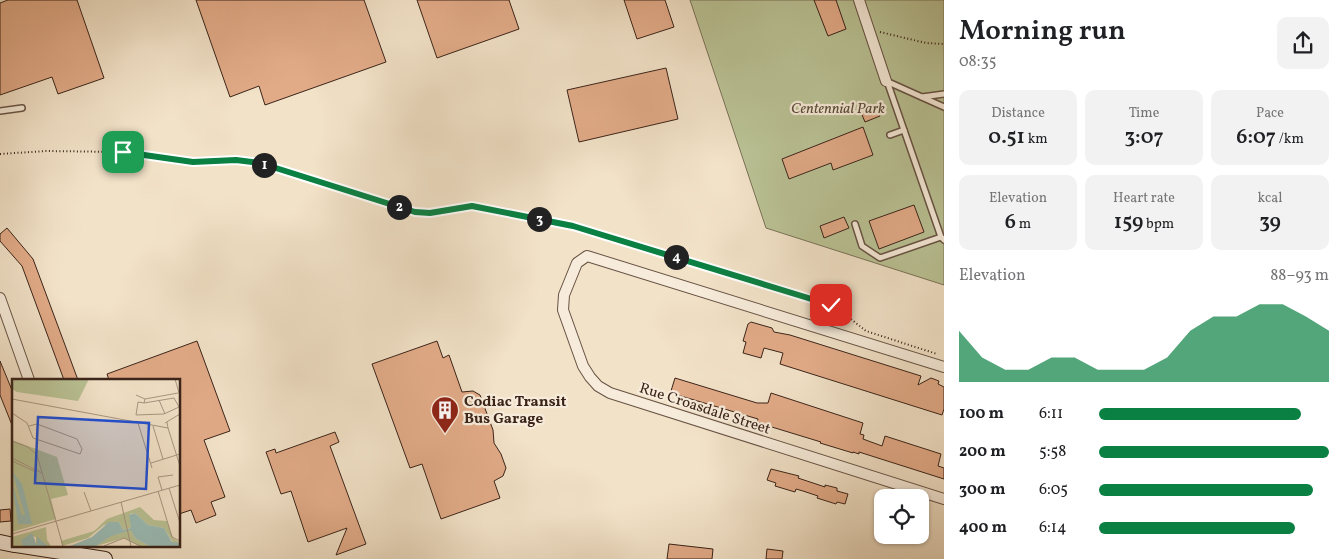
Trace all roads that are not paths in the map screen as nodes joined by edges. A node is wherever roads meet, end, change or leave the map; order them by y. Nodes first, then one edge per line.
1 (860, 0) edge
2 (886, 80) junction
3 (944, 94) edge
4 (922, 97) junction
5 (944, 107) edge
6 (22, 108) dead end
7 (0, 112) edge
8 (904, 130) junction
9 (890, 135) dead end
10 (855, 224) dead end
11 (943, 238) edge
12 (0, 298) edge
13 (944, 367) edge
14 (29, 379) edge
15 (944, 499) edge
16 (24, 546) edge
17 (96, 554) edge

1 - 2 street
2 - 4 lane
2 - 8 lane
3 - 4 lane
4 - 5 lane
6 - 7 lane
8 - 9 lane
8 - 11 lane
10 - 11 lane
12 - 14 street
13 - 15 street, Rue Croasdale Street
16 - 17 main road

